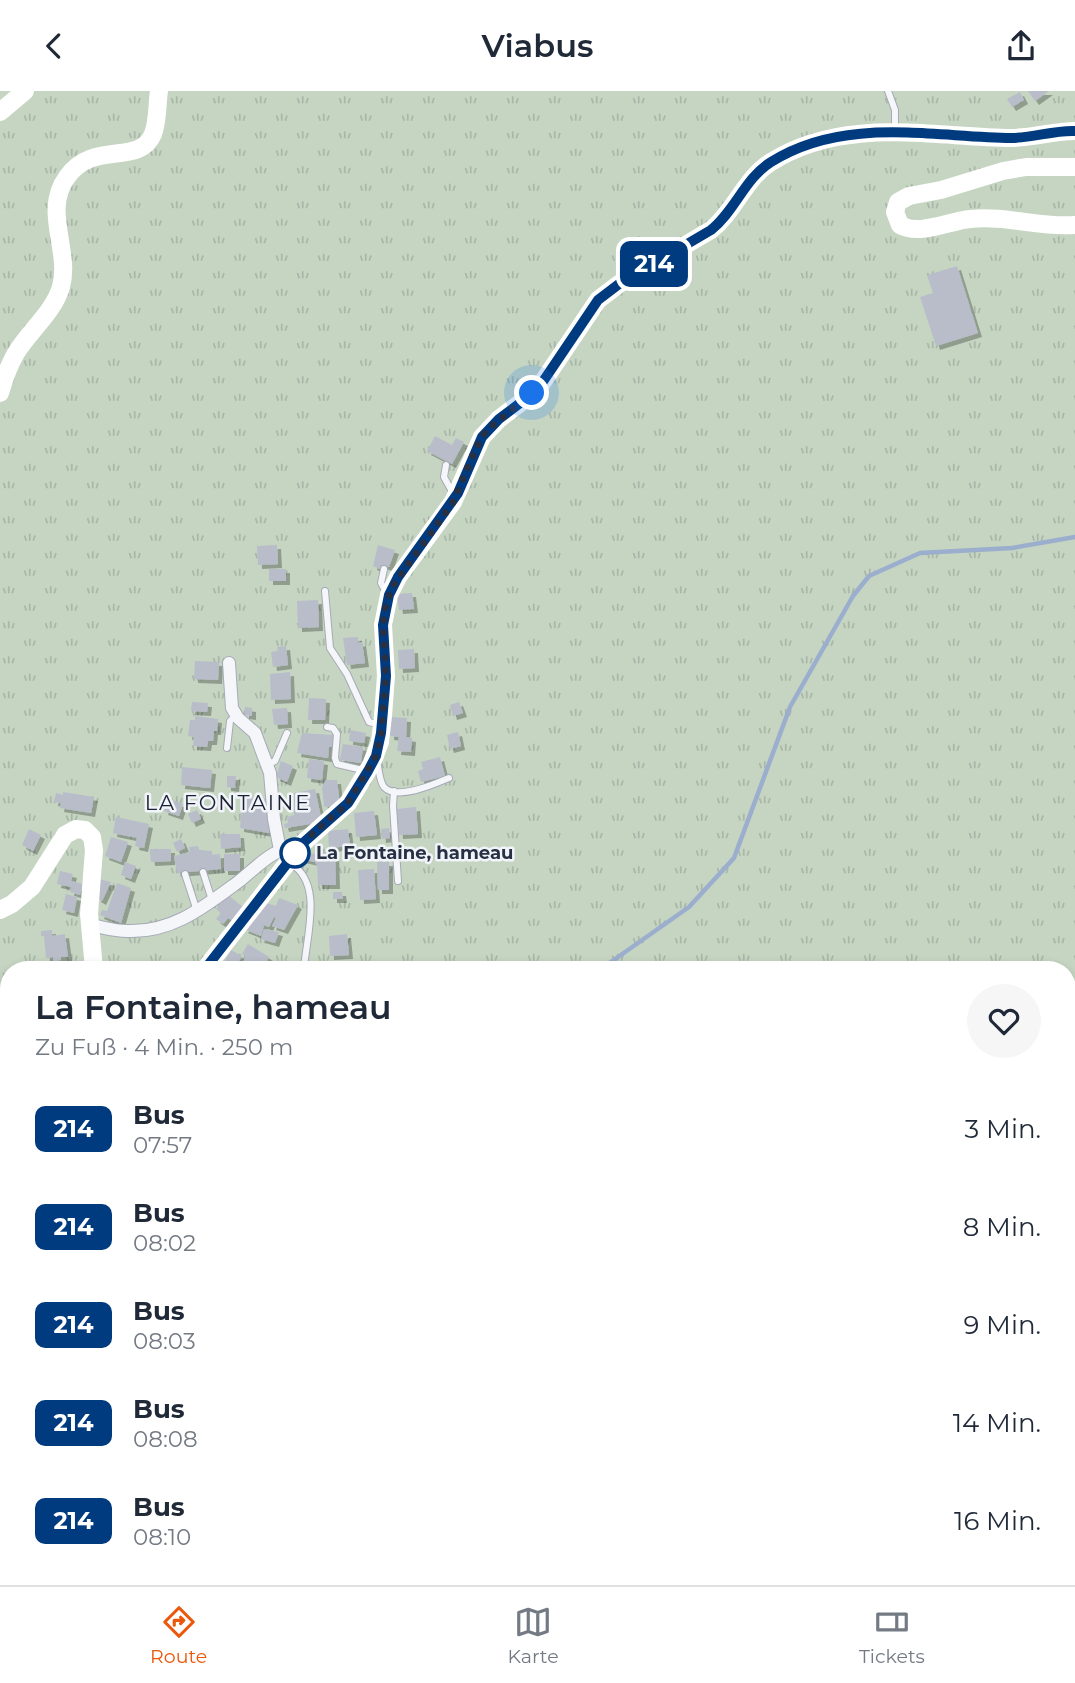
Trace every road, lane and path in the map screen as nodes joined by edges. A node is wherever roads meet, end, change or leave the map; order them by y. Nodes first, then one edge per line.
1 (24, 91) edge
2 (159, 91) edge
3 (888, 91) edge
4 (0, 112) edge
5 (1075, 131) edge
6 (895, 132) junction
7 (1075, 167) edge
8 (1075, 225) edge
9 (0, 393) edge
10 (446, 465) dead end
11 (456, 496) junction
12 (384, 569) dead end
13 (325, 591) dead end
14 (389, 594) junction
15 (229, 663) dead end
16 (236, 715) junction
17 (382, 725) junction
18 (327, 727) dead end
19 (287, 733) dead end
20 (227, 748) dead end
21 (271, 763) dead end
22 (370, 767) junction
23 (449, 778) dead end
24 (394, 791) junction
25 (289, 855) junction
26 (202, 873) dead end
27 (185, 874) dead end
28 (398, 881) dead end
29 (212, 901) junction
30 (0, 910) edge
31 (197, 911) junction
32 (90, 925) junction
33 (93, 961) edge
34 (211, 961) edge
35 (305, 961) edge

1 - 4 street
2 - 9 street
3 - 6 lane
5 - 6 street
6 - 11 street
7 - 8 street
10 - 11 lane
11 - 14 street
12 - 14 lane
13 - 17 lane
14 - 17 street
15 - 16 street
16 - 20 lane
16 - 25 street
17 - 22 street
18 - 22 lane
19 - 21 lane
22 - 24 lane
22 - 25 street
23 - 24 lane
24 - 28 lane
25 - 29 street
25 - 34 street
25 - 35 lane
26 - 29 lane
27 - 31 lane
29 - 31 street
30 - 32 street
31 - 32 street
32 - 33 street

